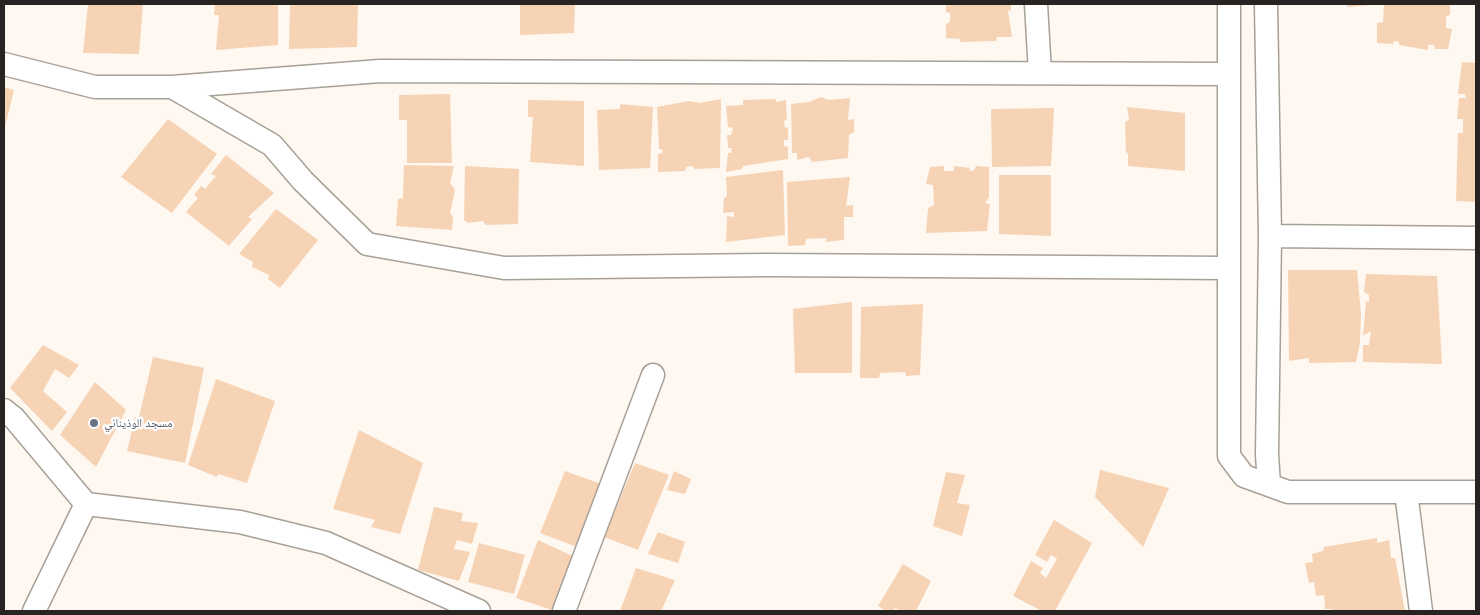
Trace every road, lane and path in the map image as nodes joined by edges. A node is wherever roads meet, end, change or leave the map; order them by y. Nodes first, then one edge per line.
1 (1036, 4) edge
2 (1229, 4) edge
3 (1266, 4) edge
4 (4, 64) edge
5 (1040, 73) junction
6 (1229, 74) junction
7 (172, 87) junction
8 (1270, 236) junction
9 (1476, 238) edge
10 (1229, 268) junction
11 (653, 375) dead end
12 (4, 410) edge
13 (1269, 485) junction
14 (1406, 492) junction
15 (1476, 492) edge
16 (86, 504) junction
17 (34, 611) edge
18 (479, 611) edge
19 (564, 611) edge
20 (1421, 611) edge

1 - 5 street
2 - 6 street
3 - 8 street
4 - 7 street
5 - 6 street
5 - 7 street
6 - 10 street
7 - 10 street
8 - 9 street
8 - 13 street
10 - 13 street
11 - 19 street
12 - 16 street
13 - 14 street
14 - 15 street
14 - 20 street
16 - 17 street
16 - 18 street

